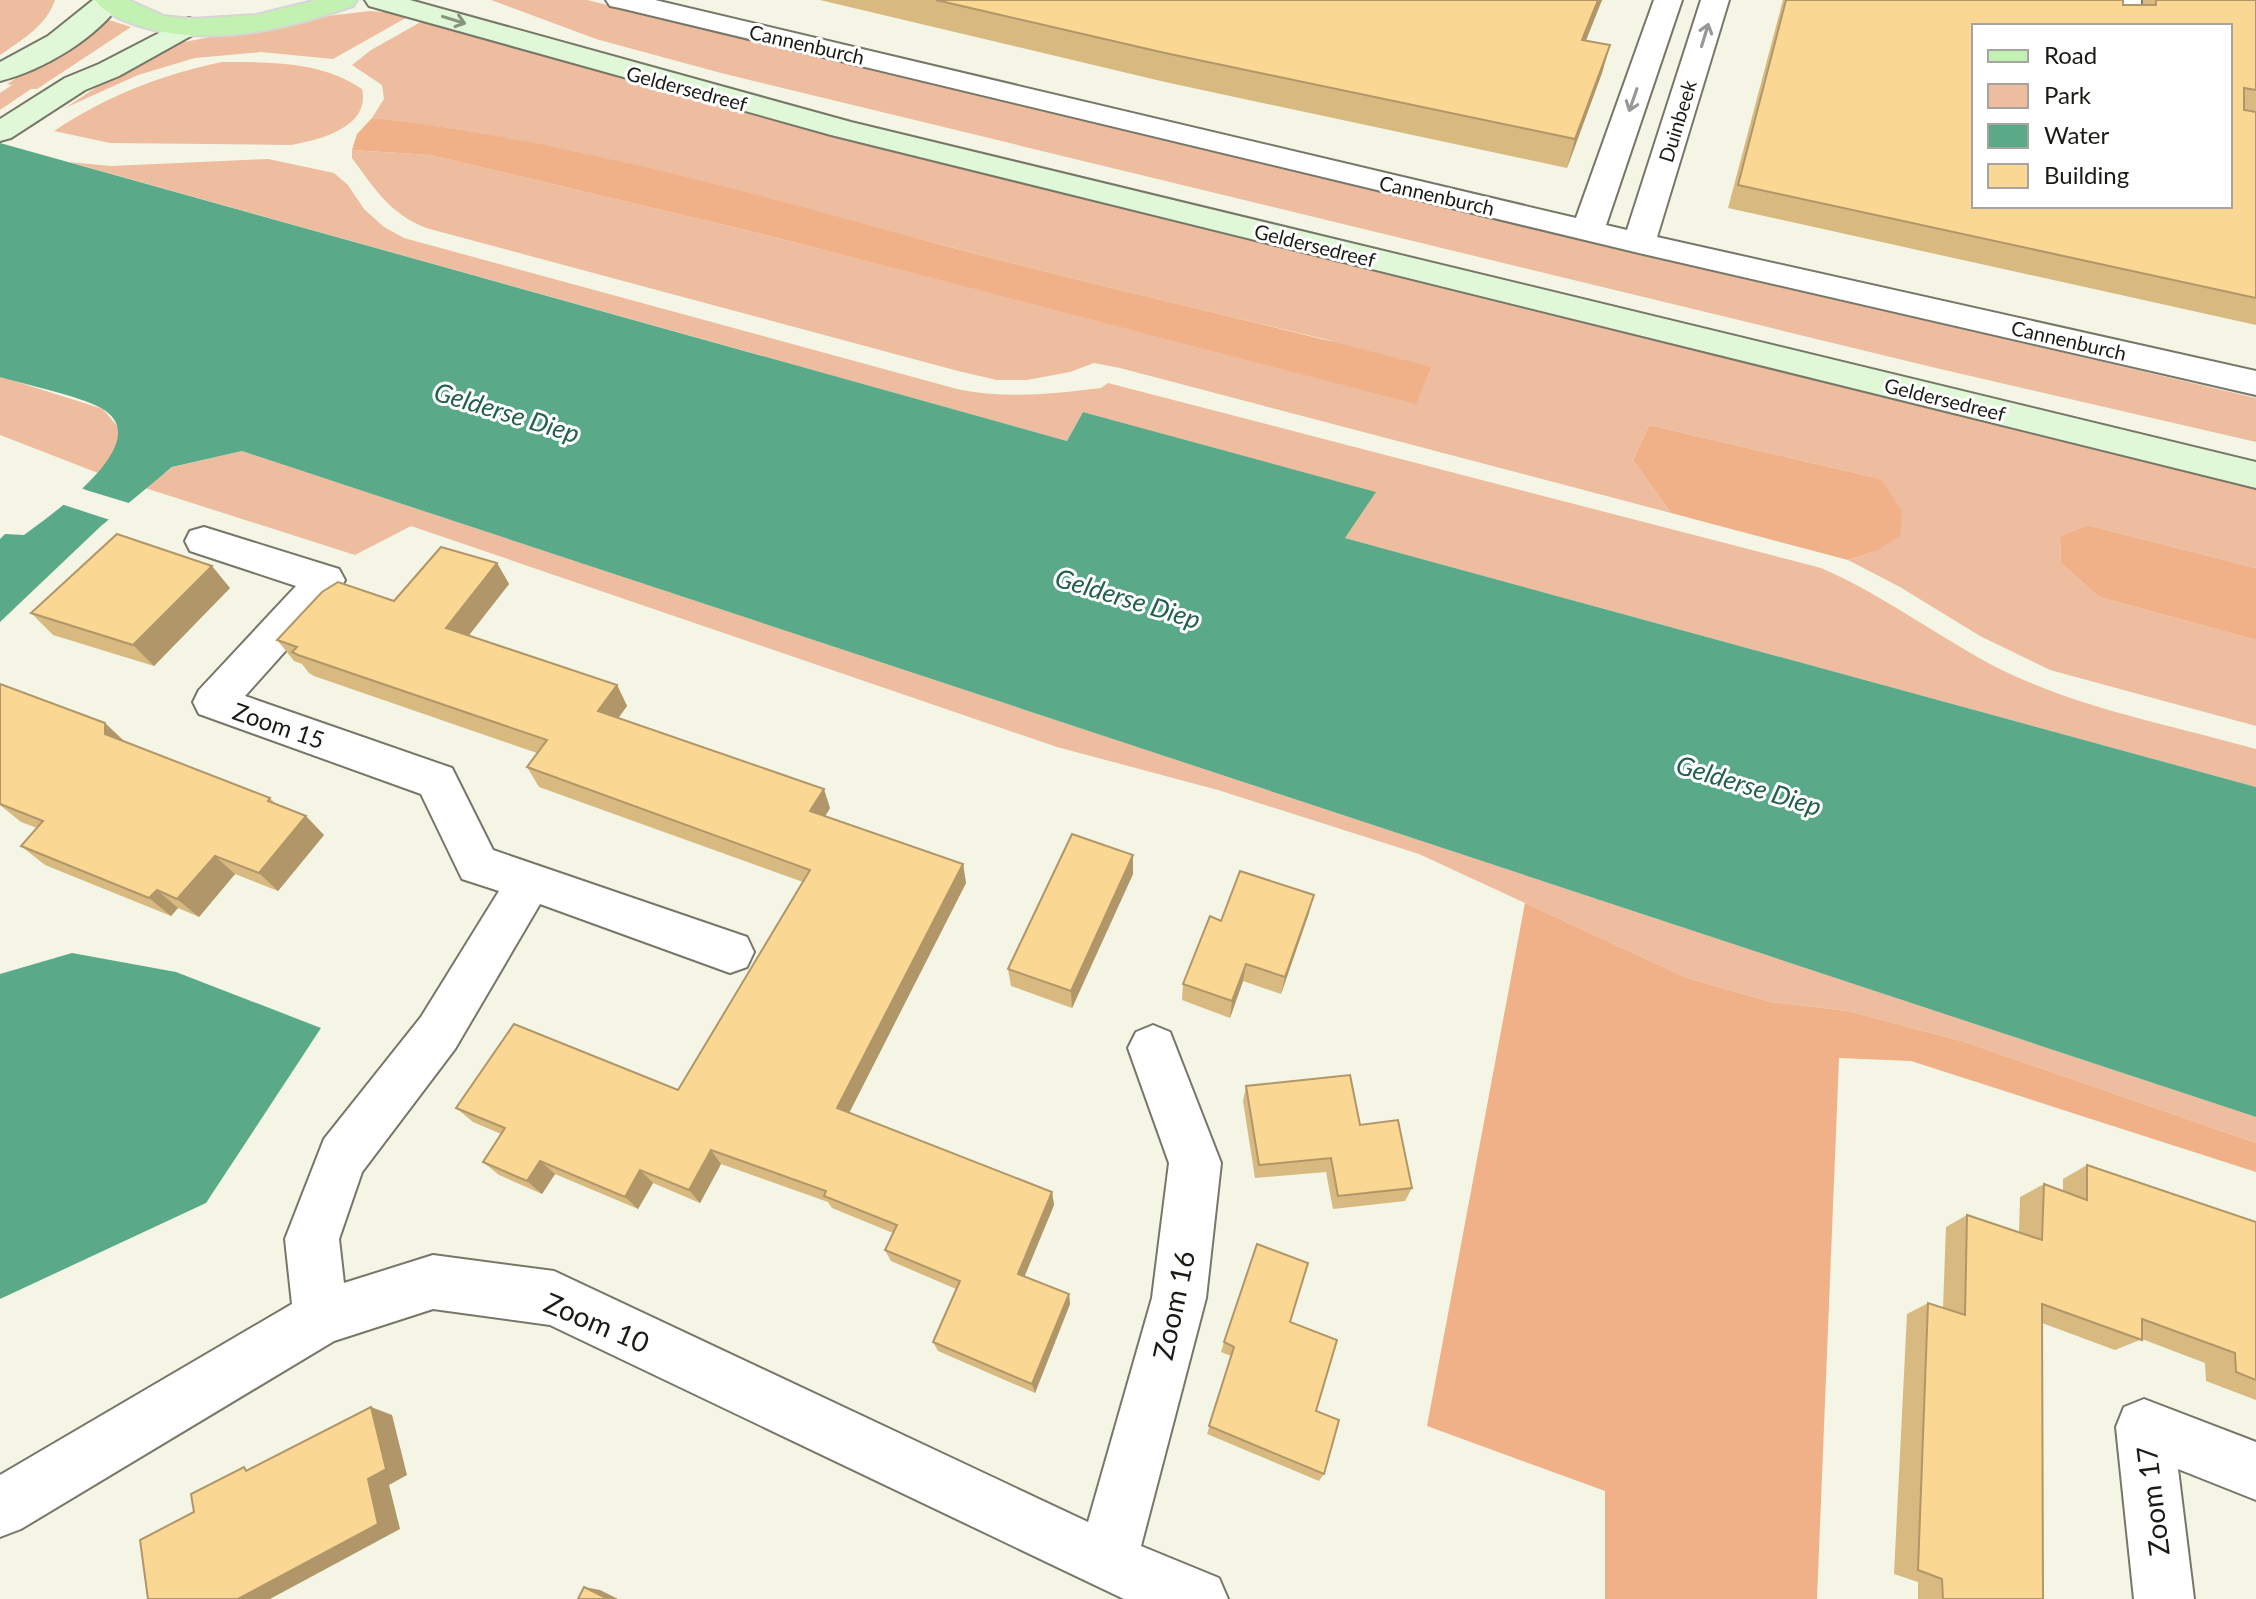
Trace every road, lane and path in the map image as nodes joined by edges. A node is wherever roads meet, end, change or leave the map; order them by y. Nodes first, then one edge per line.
1 (68, 0) edge
2 (109, 0) edge
3 (303, 0) edge
4 (343, 0) edge
5 (379, 0) edge
6 (468, 0) edge
7 (620, 0) edge
8 (1668, 0) edge
9 (1715, 0) edge
10 (2127, 0) edge
11 (158, 23) junction
12 (2126, 24) edge
13 (188, 26) junction
14 (0, 72) edge
15 (75, 84) junction
16 (0, 132) edge
17 (1588, 231) junction
18 (1639, 243) junction
19 (2256, 383) edge
20 (2256, 453) edge
21 (2256, 475) edge
22 (204, 541) dead end
23 (530, 880) junction
24 (730, 952) dead end
25 (1153, 1048) dead end
26 (321, 1318) junction
27 (2256, 1471) edge
28 (0, 1508) edge
29 (1107, 1562) junction
30 (1198, 1599) edge
31 (2164, 1599) edge

1 - 14 main road
2 - 11 main road
2 - 14 main road
3 - 11 main road
4 - 13 main road
5 -> 21 main road, Geldersedreef
6 - 20 main road, Geldersedreef
7 - 17 street, Cannenburch
8 -> 17 street, Duinbeek
18 -> 9 street, Duinbeek
10 - 12 street
11 - 13 main road
11 - 15 main road
13 - 15 main road
15 - 16 main road
17 - 18 street, Cannenburch
18 - 19 street, Cannenburch
22 - 23 street, Zoom 15
23 - 24 street, Zoom 15
23 - 26 street
25 - 29 street, Zoom 16
26 - 28 street, Zoom 10
26 - 29 street, Zoom 10
27 - 31 street, Zoom 17
29 - 30 street, Zoom 10

